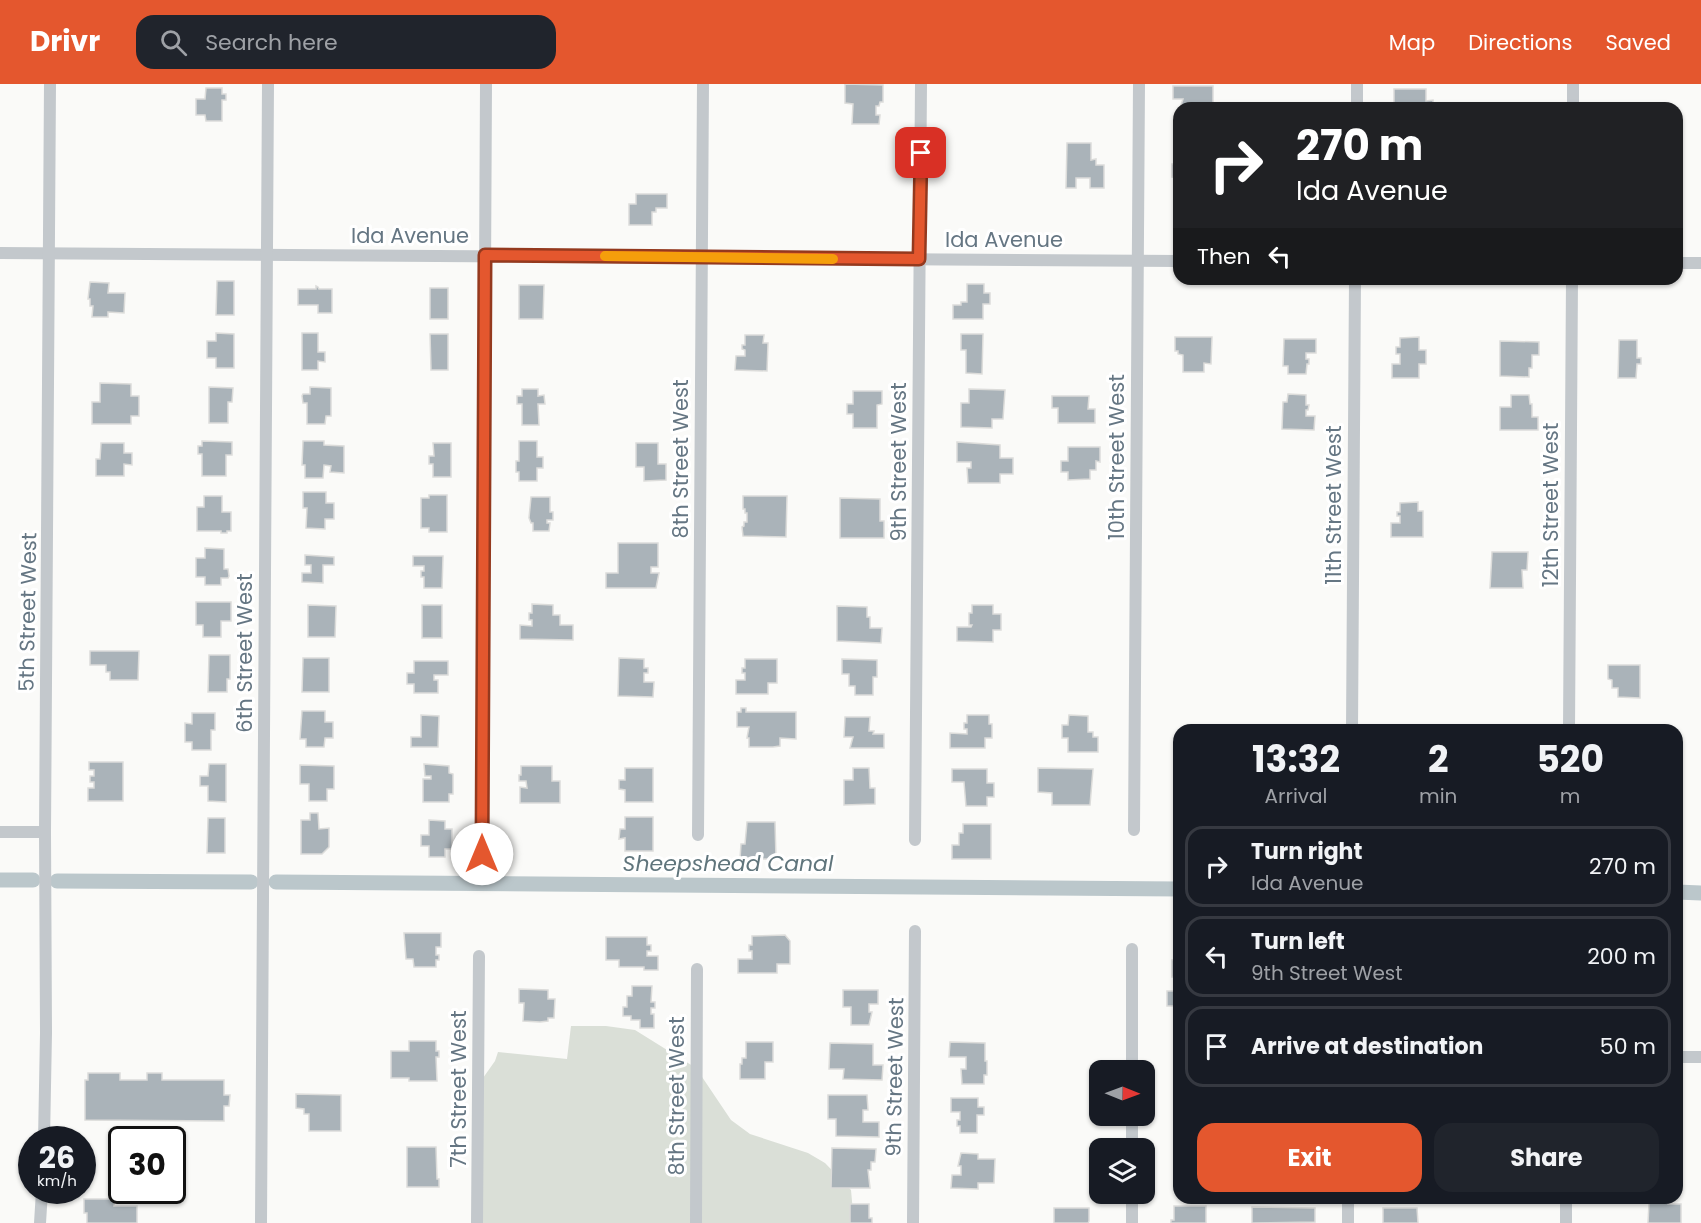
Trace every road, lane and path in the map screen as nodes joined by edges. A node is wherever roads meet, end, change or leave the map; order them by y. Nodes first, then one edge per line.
1 (50, 84) edge
2 (268, 84) edge
3 (486, 84) edge
4 (703, 84) edge
5 (921, 84) edge
6 (1139, 84) edge
7 (1357, 84) edge
8 (1574, 84) edge
9 (1357, 102) edge
10 (1573, 102) edge
11 (0, 253) edge
12 (50, 253) junction
13 (267, 254) junction
14 (485, 255) junction
15 (701, 257) junction
16 (919, 259) junction
17 (1137, 261) junction
18 (1173, 261) edge
19 (1683, 263) edge
20 (1701, 263) edge
21 (1355, 285) edge
22 (1572, 285) edge
23 (1352, 724) edge
24 (1569, 724) edge
25 (1134, 830) dead end
26 (0, 832) edge
27 (45, 832) junction
28 (698, 835) dead end
29 (915, 840) dead end
30 (482, 854) dead end
31 (915, 931) dead end
32 (1132, 949) dead end
33 (479, 956) dead end
34 (697, 969) dead end
35 (1683, 1057) edge
36 (1701, 1057) edge
37 (1132, 1060) edge
38 (44, 1126) edge
39 (41, 1204) edge
40 (1132, 1204) edge
41 (1348, 1204) edge
42 (1566, 1204) edge
43 (40, 1223) edge
44 (261, 1223) edge
45 (477, 1223) edge
46 (696, 1223) edge
47 (913, 1223) edge
48 (1132, 1223) edge
49 (1348, 1223) edge
50 (1566, 1223) edge

1 - 12 street, 5th Street West
2 - 13 street, 6th Street West
3 - 14 street
4 - 15 street, 8th Street West
5 - 16 street, 9th Street West
6 - 17 street, 10th Street West
7 - 9 street
8 - 10 street
11 - 12 street, Ida Avenue
12 - 13 street, Ida Avenue
12 - 27 street, 5th Street West
13 - 14 street, Ida Avenue
13 - 44 street, 6th Street West
14 - 15 street, Ida Avenue
14 - 30 street
15 - 16 street, Ida Avenue
15 - 28 street, 8th Street West
16 - 17 street, Ida Avenue
16 - 29 street, 9th Street West
17 - 18 street, Ida Avenue
17 - 25 street, 10th Street West
19 - 20 street
21 - 23 street, 11th Street West
22 - 24 street, 12th Street West
26 - 27 street
27 - 38 street, 5th Street West
31 - 47 street, 9th Street West
32 - 37 street
33 - 45 street, 7th Street West
34 - 46 street, 8th Street West
35 - 36 street
39 - 43 street
40 - 48 street
41 - 49 street
42 - 50 street

